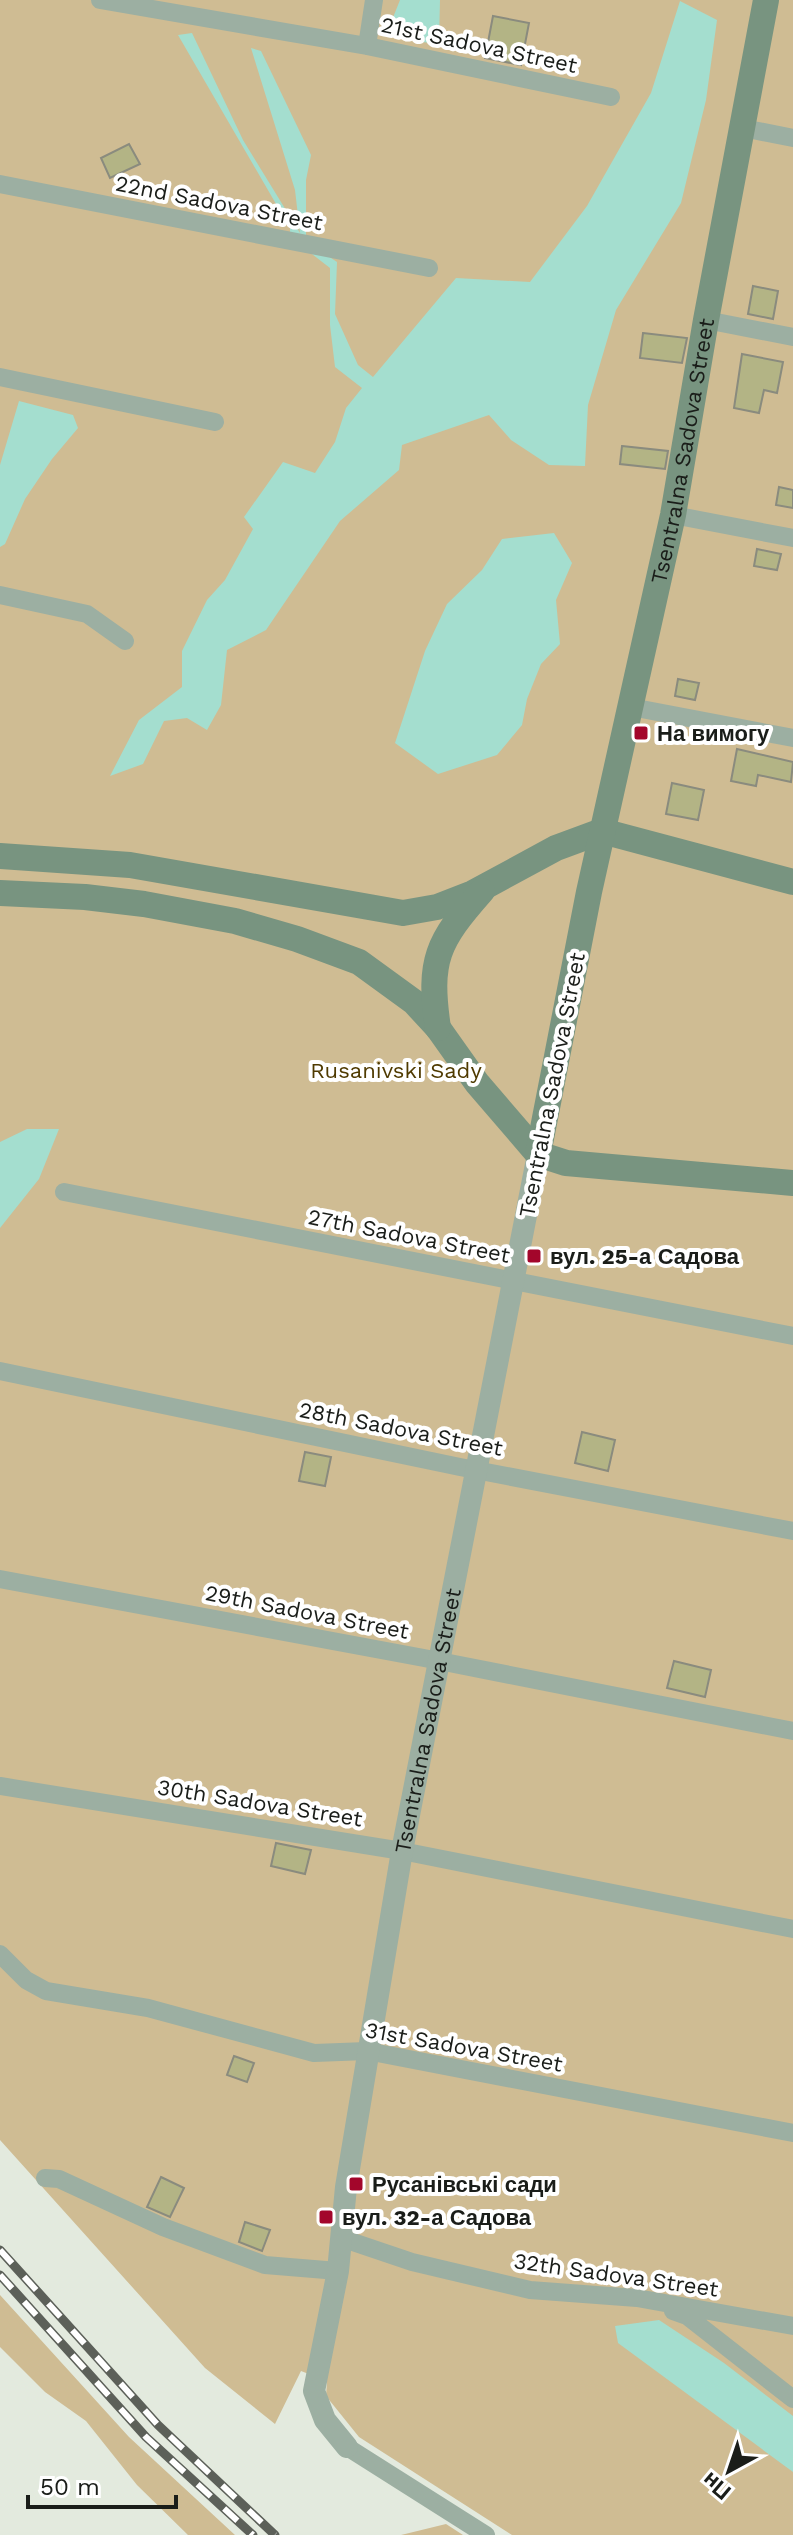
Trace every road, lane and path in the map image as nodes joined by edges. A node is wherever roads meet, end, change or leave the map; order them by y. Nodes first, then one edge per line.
1 (100, 0) edge
2 (374, 0) edge
3 (766, 0) edge
4 (367, 46) junction
5 (611, 97) dead end
6 (743, 128) junction
7 (793, 138) edge
8 (0, 184) edge
9 (429, 268) dead end
10 (706, 320) junction
11 (793, 337) edge
12 (0, 377) edge
13 (215, 422) dead end
14 (673, 515) junction
15 (793, 538) edge
16 (0, 595) edge
17 (125, 641) dead end
18 (631, 707) junction
19 (793, 738) edge
20 (602, 831) junction
21 (0, 856) edge
22 (793, 882) edge
23 (487, 886) junction
24 (0, 893) edge
25 (438, 1028) junction
26 (538, 1154) junction
27 (793, 1183) edge
28 (64, 1192) dead end
29 (514, 1282) junction
30 (793, 1336) edge
31 (0, 1371) edge
32 (476, 1470) junction
33 (793, 1531) edge
34 (0, 1579) edge
35 (439, 1661) junction
36 (793, 1731) edge
37 (0, 1786) edge
38 (402, 1851) junction
39 (793, 1929) edge
40 (0, 1954) edge
41 (367, 2051) junction
42 (793, 2133) edge
43 (45, 2178) dead end
44 (341, 2238) junction
45 (338, 2271) junction
46 (637, 2298) junction
47 (793, 2326) edge
48 (793, 2399) edge
49 (347, 2447) joint
50 (486, 2535) edge

1 - 4 street, 21st Sadova Street
2 - 4 street
3 - 6 main road, Tsentralna Sadova Street
4 - 5 street, 21st Sadova Street
6 - 7 street
6 - 10 main road, Tsentralna Sadova Street
8 - 9 street, 22nd Sadova Street
10 - 11 street
10 - 14 main road, Tsentralna Sadova Street
12 - 13 street
14 - 15 street
14 - 18 main road, Tsentralna Sadova Street
16 - 17 street
18 - 19 street
18 - 20 main road, Tsentralna Sadova Street
20 - 22 main road
20 - 23 main road
20 - 26 main road, Tsentralna Sadova Street
21 - 23 main road
23 - 25 main road
24 - 25 main road
25 - 26 main road
26 - 27 main road
26 - 29 street, Tsentralna Sadova Street
28 - 29 street, 27th Sadova Street
29 - 30 street, 27th Sadova Street
29 - 32 street, Tsentralna Sadova Street
31 - 32 street, 28th Sadova Street
32 - 33 street, 28th Sadova Street
32 - 35 street, Tsentralna Sadova Street
34 - 35 street, 29th Sadova Street
35 - 36 street, 29th Sadova Street
35 - 38 street, Tsentralna Sadova Street
37 - 38 street, 30th Sadova Street
38 - 39 street, 30th Sadova Street
38 - 41 street, Tsentralna Sadova Street
40 - 41 street, 31st Sadova Street
41 - 42 street, 31st Sadova Street
41 - 44 street, Tsentralna Sadova Street
43 - 45 street
44 - 45 street, Tsentralna Sadova Street
44 - 46 street, 32th Sadova Street
45 - 49 street, Tsentralna Sadova Street
46 - 47 street, 32th Sadova Street
46 - 48 street
49 - 50 street

